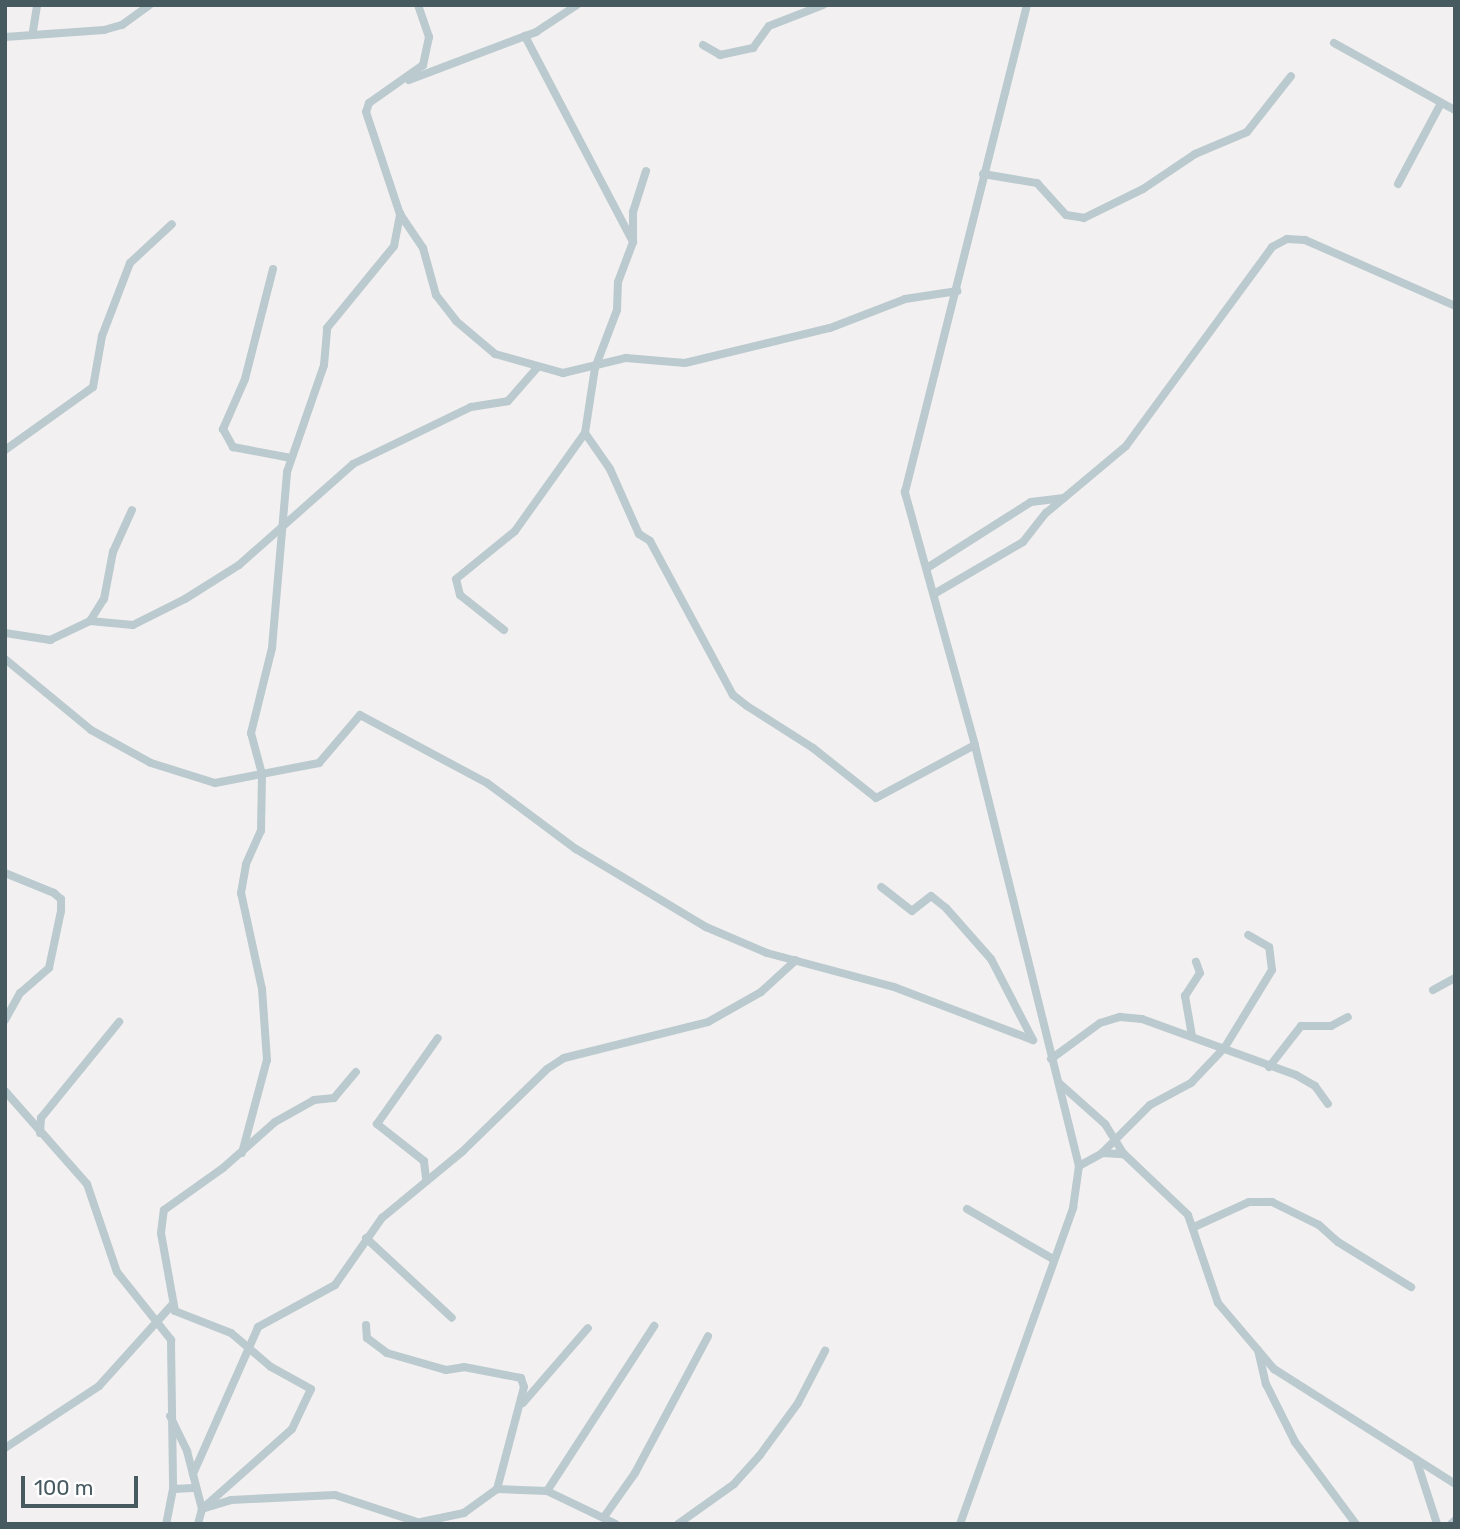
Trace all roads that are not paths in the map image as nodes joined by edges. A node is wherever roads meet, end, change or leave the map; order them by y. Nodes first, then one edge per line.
1 (37, 5) edge
2 (150, 5) edge
3 (418, 5) edge
4 (577, 5) edge
5 (823, 5) edge
6 (1027, 5) edge
7 (33, 31) junction
8 (525, 36) junction
9 (5, 37) edge
10 (1334, 43) dead end
11 (703, 45) dead end
12 (1291, 76) dead end
13 (408, 80) junction
14 (1441, 103) junction
15 (1455, 110) edge
16 (646, 171) dead end
17 (983, 174) junction
18 (1398, 184) dead end
19 (400, 214) junction
20 (172, 223) dead end
21 (633, 242) junction
22 (273, 269) dead end
23 (957, 291) junction
24 (1455, 306) edge
25 (537, 368) junction
26 (595, 368) junction
27 (585, 433) junction
28 (5, 450) edge
29 (290, 458) junction
30 (1064, 498) junction
31 (132, 510) dead end
32 (281, 528) junction
33 (927, 568) junction
34 (934, 594) junction
35 (90, 621) junction
36 (505, 630) dead end
37 (5, 633) edge
38 (5, 659) edge
39 (975, 746) junction
40 (262, 774) junction
41 (5, 873) edge
42 (881, 887) dead end
43 (1248, 935) dead end
44 (796, 960) junction
45 (1196, 962) dead end
46 (1455, 978) edge
47 (1433, 990) dead end
48 (1348, 1017) dead end
49 (5, 1020) edge
50 (119, 1021) dead end
51 (1192, 1036) junction
52 (438, 1038) dead end
53 (1034, 1040) junction
54 (1224, 1047) junction
55 (1050, 1055) junction
56 (1269, 1067) junction
57 (356, 1072) dead end
58 (1059, 1083) junction
59 (5, 1091) edge
60 (1328, 1104) dead end
61 (43, 1137) junction
62 (1114, 1141) junction
63 (242, 1153) junction
64 (1102, 1153) junction
65 (1124, 1154) junction
66 (1079, 1166) junction
67 (426, 1178) junction
68 (967, 1209) dead end
69 (1194, 1227) junction
70 (366, 1238) junction
71 (1053, 1259) junction
72 (1411, 1287) dead end
73 (172, 1305) junction
74 (452, 1318) dead end
75 (157, 1322) junction
76 (366, 1325) dead end
77 (654, 1326) dead end
78 (588, 1328) dead end
79 (708, 1336) dead end
80 (250, 1345) junction
81 (1258, 1347) junction
82 (825, 1351) dead end
83 (523, 1403) junction
84 (168, 1413) junction
85 (5, 1448) edge
86 (1417, 1462) junction
87 (193, 1474) junction
88 (1455, 1484) edge
89 (194, 1488) junction
90 (173, 1489) junction
91 (497, 1489) junction
92 (547, 1491) junction
93 (202, 1509) junction
94 (604, 1517) junction
95 (1455, 1520) edge
96 (422, 1523) edge
97 (166, 1524) edge
98 (198, 1524) edge
99 (616, 1524) edge
100 (678, 1524) edge
101 (960, 1524) edge
102 (1356, 1524) edge
103 (1437, 1524) edge
104 (1451, 1524) edge

1 - 7 street
2 - 7 street
3 - 13 street
4 - 8 street
5 - 11 street
6 - 17 street
7 - 9 street
8 - 13 street
8 - 21 street
10 - 14 street
12 - 17 street
13 - 19 street
14 - 15 street
14 - 18 street
16 - 21 street
17 - 23 street
19 - 25 street
19 - 29 street
20 - 28 street
21 - 26 street
22 - 29 street
23 - 26 street
23 - 33 street
24 - 30 street
25 - 26 street
25 - 32 street
26 - 27 street
27 - 36 street
27 - 39 street
29 - 32 street
30 - 33 street
30 - 34 street
31 - 35 street
32 - 35 street
32 - 40 street
33 - 34 street
34 - 39 street
35 - 37 street
38 - 40 street
39 - 55 street
40 - 44 street
40 - 63 street
41 - 49 street
42 - 53 street
43 - 54 street
44 - 53 street
44 - 67 street
45 - 51 street
46 - 47 street
48 - 56 street
50 - 61 street
51 - 54 street
51 - 55 street
52 - 67 street
53 - 55 street
54 - 56 street
54 - 62 street
55 - 58 street
56 - 60 street
57 - 63 street
58 - 62 street
58 - 66 street
59 - 61 street
61 - 75 street
62 - 64 street
62 - 65 street
63 - 73 street
64 - 65 street
64 - 66 street
65 - 69 street
66 - 71 street
67 - 70 street
68 - 71 street
69 - 72 street
69 - 81 street
70 - 74 street
70 - 80 street
71 - 101 street
73 - 75 street
73 - 80 street
75 - 84 street
75 - 85 street
76 - 83 street
77 - 92 street
78 - 83 street
79 - 94 street
80 - 87 street
80 - 93 street
81 - 86 street
81 - 102 street
82 - 100 street
83 - 91 street
84 - 87 street
84 - 90 street
86 - 88 street
86 - 103 street
87 - 89 street
89 - 90 street
89 - 93 street
90 - 97 street
91 - 92 street
91 - 96 street
92 - 94 street
93 - 96 street
93 - 98 street
94 - 99 street
95 - 104 street

